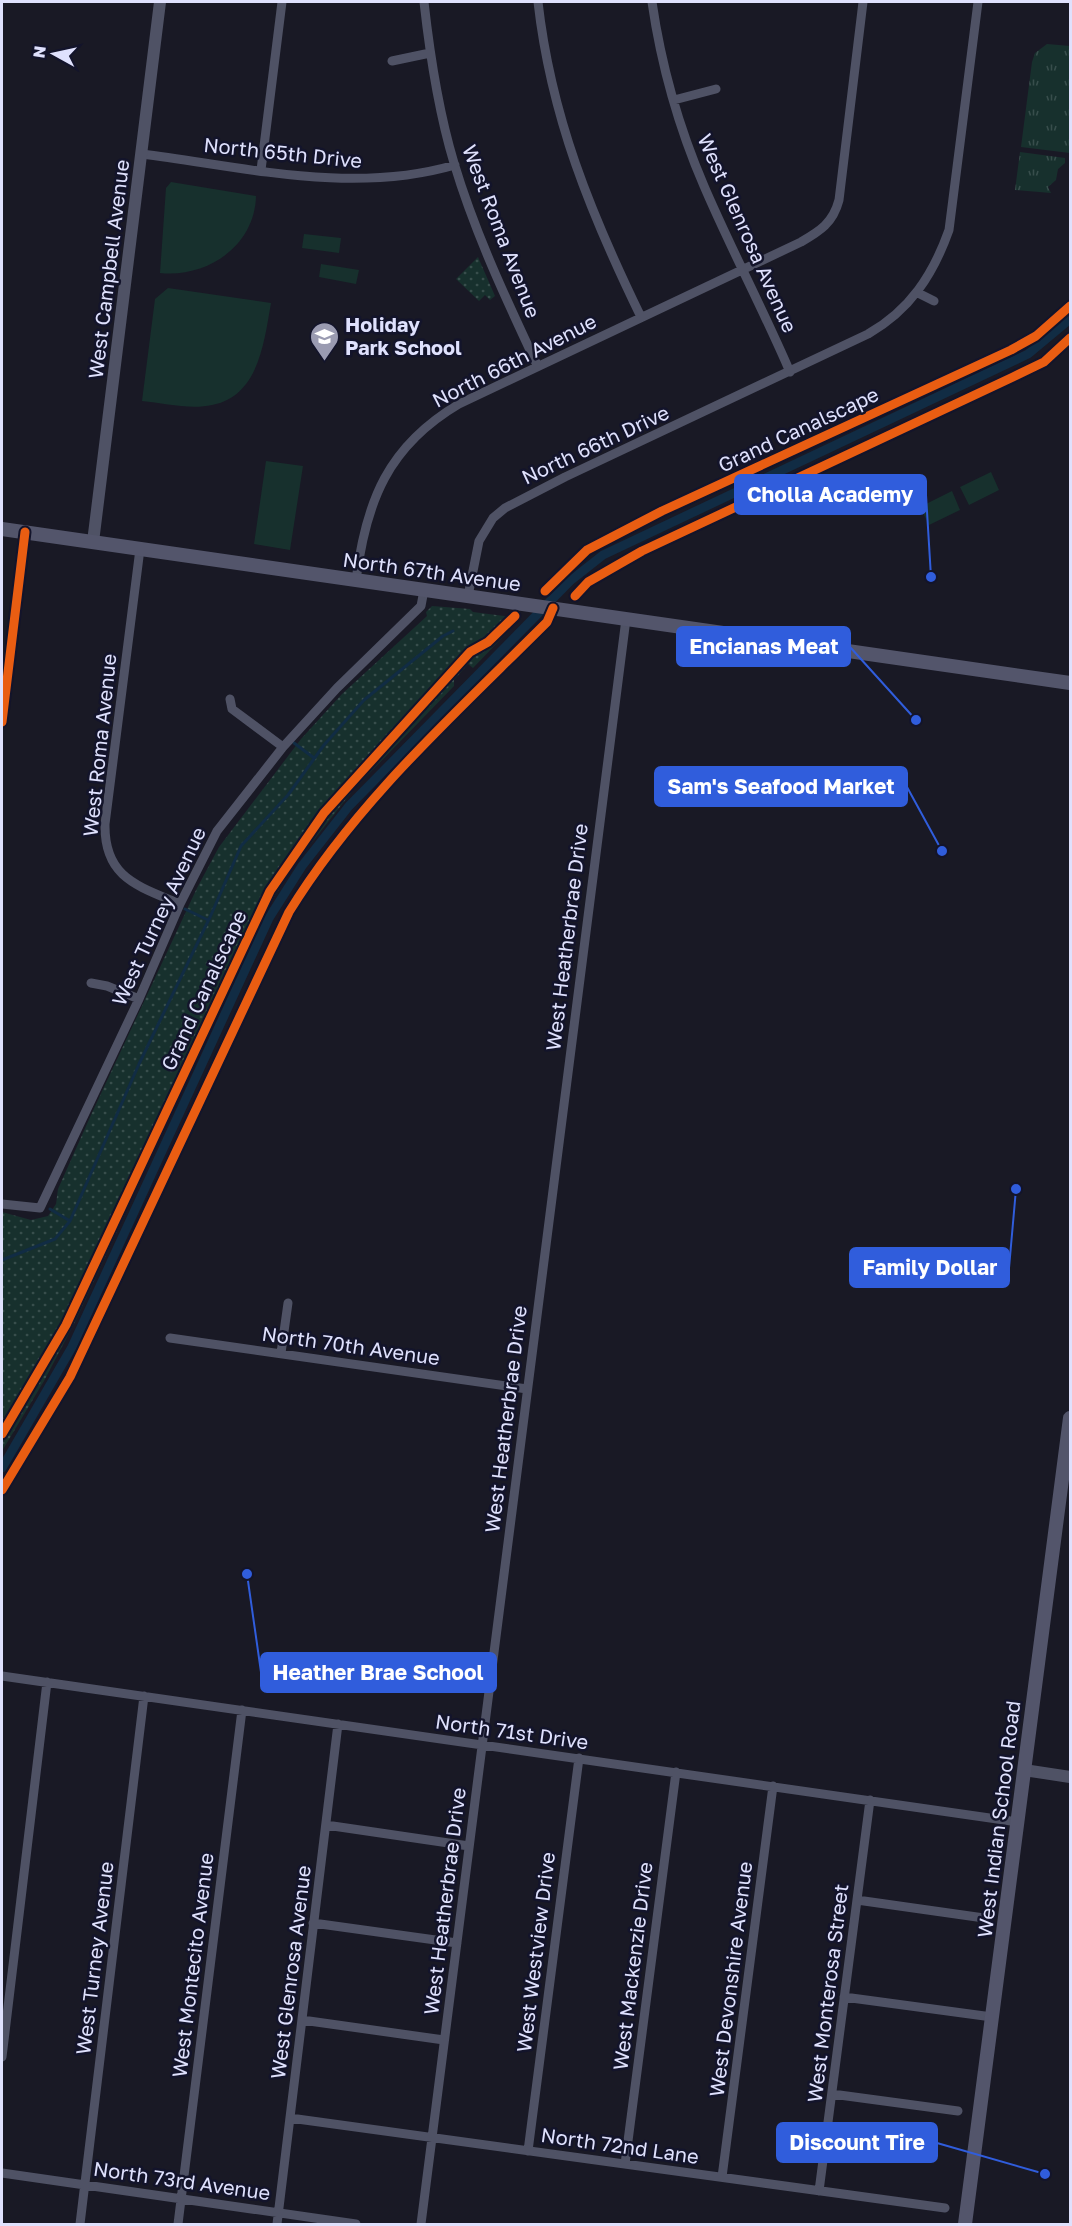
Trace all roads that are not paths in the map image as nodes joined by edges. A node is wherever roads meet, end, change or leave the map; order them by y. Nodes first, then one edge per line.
1 (160, 2) edge
2 (282, 2) edge
3 (424, 2) edge
4 (538, 2) edge
5 (652, 2) edge
6 (863, 2) edge
7 (978, 2) edge
8 (430, 53) junction
9 (392, 61) dead end
10 (716, 89) dead end
11 (674, 100) junction
12 (142, 154) junction
13 (455, 165) junction
14 (261, 170) junction
15 (744, 268) junction
16 (918, 293) junction
17 (934, 302) dead end
18 (641, 317) junction
19 (537, 365) junction
20 (790, 372) junction
21 (2, 529) edge
22 (26, 532) junction
23 (93, 542) junction
24 (140, 549) junction
25 (356, 580) junction
26 (424, 590) junction
27 (468, 596) junction
28 (626, 619) junction
29 (1071, 683) edge
30 (230, 699) dead end
31 (2, 722) edge
32 (283, 747) junction
33 (180, 904) junction
34 (91, 983) dead end
35 (140, 999) junction
36 (2, 1204) edge
37 (288, 1303) dead end
38 (170, 1338) dead end
39 (281, 1353) junction
40 (527, 1389) junction
41 (1071, 1418) edge
42 (2, 1676) edge
43 (47, 1682) junction
44 (144, 1696) junction
45 (242, 1710) junction
46 (338, 1724) junction
47 (482, 1745) junction
48 (579, 1758) junction
49 (1024, 1770) junction
50 (676, 1772) junction
51 (1071, 1777) edge
52 (773, 1786) junction
53 (870, 1800) junction
54 (1018, 1822) junction
55 (326, 1825) junction
56 (469, 1846) junction
57 (857, 1900) junction
58 (984, 1918) dead end
59 (314, 1923) junction
60 (457, 1943) junction
61 (844, 1997) junction
62 (992, 2018) junction
63 (302, 2020) junction
64 (444, 2040) junction
65 (2, 2057) edge
66 (832, 2094) junction
67 (958, 2111) dead end
68 (290, 2118) junction
69 (432, 2138) junction
70 (528, 2151) junction
71 (625, 2164) junction
72 (2, 2173) edge
73 (722, 2177) junction
74 (85, 2184) junction
75 (819, 2191) junction
76 (181, 2199) junction
77 (945, 2208) dead end
78 (278, 2213) junction
79 (80, 2224) edge
80 (178, 2224) edge
81 (277, 2224) edge
82 (356, 2224) edge
83 (421, 2224) edge
84 (965, 2224) edge

1 - 12 street, West Campbell Avenue
2 - 14 street
3 - 8 street, West Roma Avenue
4 - 18 street
5 - 11 street, West Glenrosa Avenue
6 - 15 street
7 - 16 street
8 - 9 street
8 - 13 street, West Roma Avenue
10 - 11 street
11 - 15 street, West Glenrosa Avenue
12 - 14 street, North 65th Drive
12 - 23 street, West Campbell Avenue
13 - 14 street, North 65th Drive
13 - 19 street, West Roma Avenue
15 - 18 street, North 66th Avenue
15 - 20 street, West Glenrosa Avenue
16 - 17 street
16 - 20 street
18 - 19 street, North 66th Avenue
19 - 25 street, North 66th Avenue
20 - 27 street, North 66th Drive
21 - 22 main road, North 67th Avenue
22 - 23 main road, North 67th Avenue
22 - 31 street
23 - 24 main road, North 67th Avenue
24 - 25 main road, North 67th Avenue
24 - 33 street, West Roma Avenue
25 - 26 main road, North 67th Avenue
26 - 27 main road, North 67th Avenue
26 - 32 street, West Turney Avenue
27 - 28 main road, North 67th Avenue
28 - 29 main road, North 67th Avenue
28 - 40 street, West Heatherbrae Drive
30 - 32 street
32 - 33 street, West Turney Avenue
33 - 35 street, West Turney Avenue
34 - 35 street
35 - 36 street, West Turney Avenue
37 - 39 street
38 - 39 street, North 70th Avenue
39 - 40 street, North 70th Avenue
40 - 47 street, West Heatherbrae Drive
41 - 49 main road, West Indian School Road
42 - 43 street, North 71st Drive
43 - 44 street, North 71st Drive
43 - 65 street
44 - 45 street, North 71st Drive
44 - 74 street, West Turney Avenue
45 - 46 street, North 71st Drive
45 - 76 street, West Montecito Avenue
46 - 47 street, North 71st Drive
46 - 55 street, West Glenrosa Avenue
47 - 48 street, North 71st Drive
47 - 56 street, West Heatherbrae Drive
48 - 50 street, North 71st Drive
48 - 70 street, West Westview Drive
49 - 51 street
49 - 54 main road, West Indian School Road
50 - 52 street, North 71st Drive
50 - 71 street, West Mackenzie Drive
52 - 53 street, North 71st Drive
52 - 73 street, West Devonshire Avenue
53 - 54 street, North 71st Drive
53 - 57 street, West Monterosa Street
54 - 62 main road, West Indian School Road
55 - 56 street
55 - 59 street, West Glenrosa Avenue
56 - 60 street, West Heatherbrae Drive
57 - 58 street
57 - 61 street, West Monterosa Street
59 - 60 street
59 - 63 street, West Glenrosa Avenue
60 - 64 street, West Heatherbrae Drive
61 - 62 street
61 - 66 street, West Monterosa Street
62 - 84 main road, West Indian School Road
63 - 64 street
63 - 68 street, West Glenrosa Avenue
64 - 69 street, West Heatherbrae Drive
66 - 67 street
66 - 75 street, West Monterosa Street
68 - 69 street, North 72nd Lane
68 - 78 street, West Glenrosa Avenue
69 - 70 street, North 72nd Lane
69 - 83 street, West Heatherbrae Drive
70 - 71 street, North 72nd Lane
71 - 73 street, North 72nd Lane
72 - 74 street, North 73rd Avenue
73 - 75 street, North 72nd Lane
74 - 76 street, North 73rd Avenue
74 - 79 street, West Turney Avenue
75 - 77 street, North 72nd Lane
76 - 78 street, North 73rd Avenue
76 - 80 street, West Montecito Avenue
78 - 81 street, West Glenrosa Avenue
78 - 82 street, North 73rd Avenue

